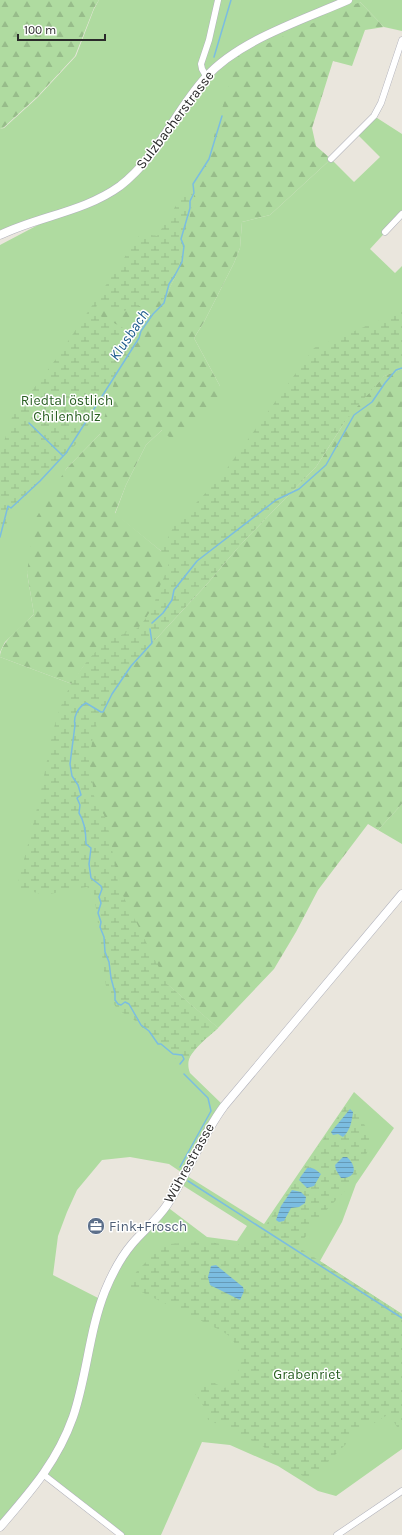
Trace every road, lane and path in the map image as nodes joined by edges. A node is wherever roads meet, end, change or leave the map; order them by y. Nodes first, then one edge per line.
1 (218, 0) edge
2 (348, 0) edge
3 (402, 40) edge
4 (206, 76) junction
5 (331, 159) dead end
6 (402, 214) edge
7 (385, 232) dead end
8 (0, 235) edge
9 (402, 894) edge
10 (44, 1475) junction
11 (402, 1491) edge
12 (0, 1526) edge
13 (121, 1535) edge
14 (337, 1535) edge

1 - 4 street
2 - 4 street, Sulzbacherstrasse
3 - 5 street
4 - 8 street, Sulzbacherstrasse
6 - 7 street
9 - 10 street, Wührestrasse
10 - 12 street, Wührestrasse
10 - 13 street
11 - 14 street

